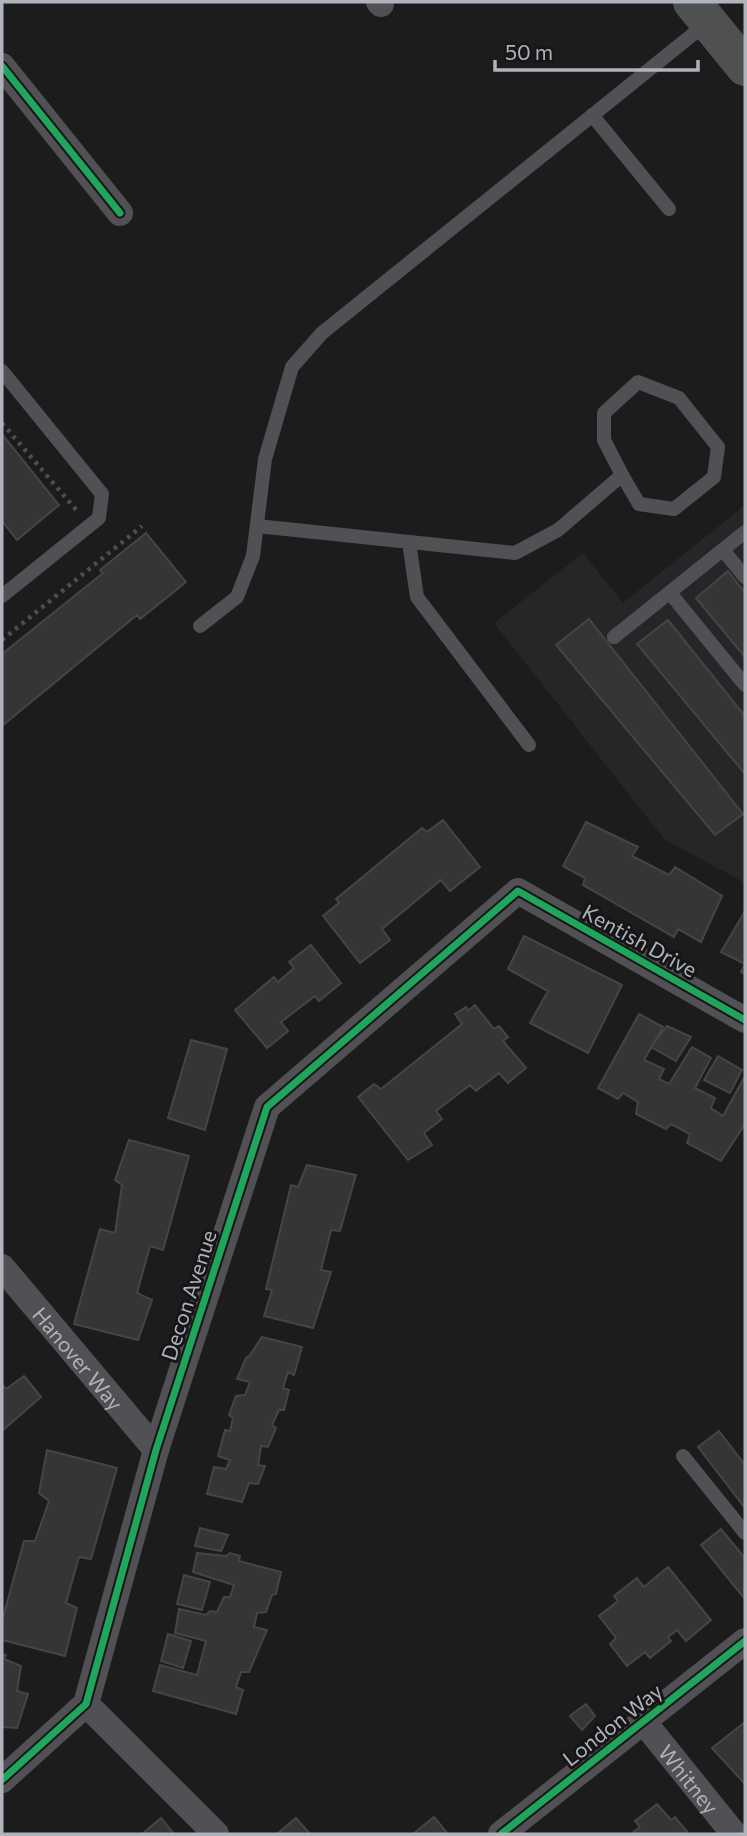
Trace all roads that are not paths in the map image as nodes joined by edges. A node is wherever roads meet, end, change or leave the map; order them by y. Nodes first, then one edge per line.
1 (700, 12) edge
2 (2, 66) edge
3 (745, 67) edge
4 (592, 115) junction
5 (669, 209) dead end
6 (120, 213) dead end
7 (2, 371) edge
8 (622, 475) junction
9 (257, 526) junction
10 (745, 532) edge
11 (409, 542) junction
12 (723, 550) junction
13 (745, 577) edge
14 (670, 593) junction
15 (2, 596) edge
16 (200, 626) dead end
17 (614, 637) dead end
18 (745, 684) edge
19 (529, 745) dead end
20 (517, 891) joint
21 (745, 1020) edge
22 (2, 1267) edge
23 (156, 1450) junction
24 (683, 1456) dead end
25 (745, 1533) edge
26 (745, 1640) edge
27 (86, 1704) junction
28 (643, 1721) junction
29 (2, 1780) edge
30 (216, 1834) edge
31 (501, 1834) edge
32 (734, 1834) edge

1 - 3 main road
1 - 4 lane
2 - 6 street
4 - 5 lane
4 - 9 lane
7 - 15 lane
8 - 8 lane
8 - 11 lane
9 - 11 lane
9 - 16 lane
10 - 12 lane
11 - 19 lane
12 - 13 lane
12 - 14 lane
14 - 17 lane
14 - 18 lane
20 - 21 street, Kentish Drive
20 - 23 street, Decon Avenue
22 - 23 street, Hanover Way
23 - 27 street, Decon Avenue
24 - 25 lane
26 - 28 street, London Way
27 - 29 street
27 - 30 street
28 - 31 street, London Way
28 - 32 street, Whitney

